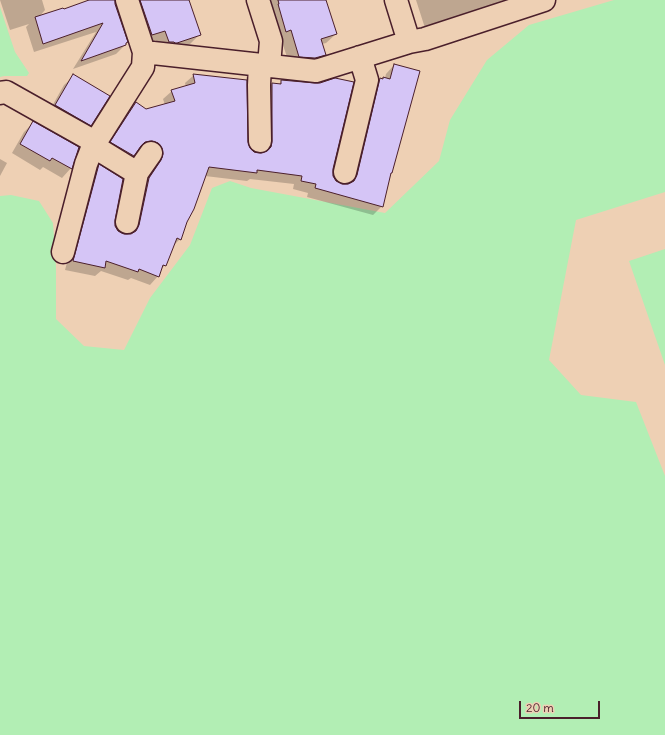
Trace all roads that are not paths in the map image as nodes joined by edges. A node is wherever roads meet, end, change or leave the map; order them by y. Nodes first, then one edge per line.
1 (127, 0) edge
2 (258, 0) edge
3 (396, 0) edge
4 (544, 0) edge
5 (409, 42) junction
6 (144, 52) junction
7 (360, 57) junction
8 (265, 66) junction
9 (0, 93) edge
10 (260, 141) dead end
11 (94, 144) junction
12 (151, 153) dead end
13 (345, 172) dead end
14 (138, 173) junction
15 (127, 222) dead end
16 (63, 252) dead end

1 - 6 street
2 - 8 street
3 - 5 street
4 - 5 street
5 - 7 street
6 - 8 street
6 - 11 street
7 - 8 street
7 - 13 street
8 - 10 street
9 - 11 street
11 - 14 street
11 - 16 street
12 - 14 street
14 - 15 street

